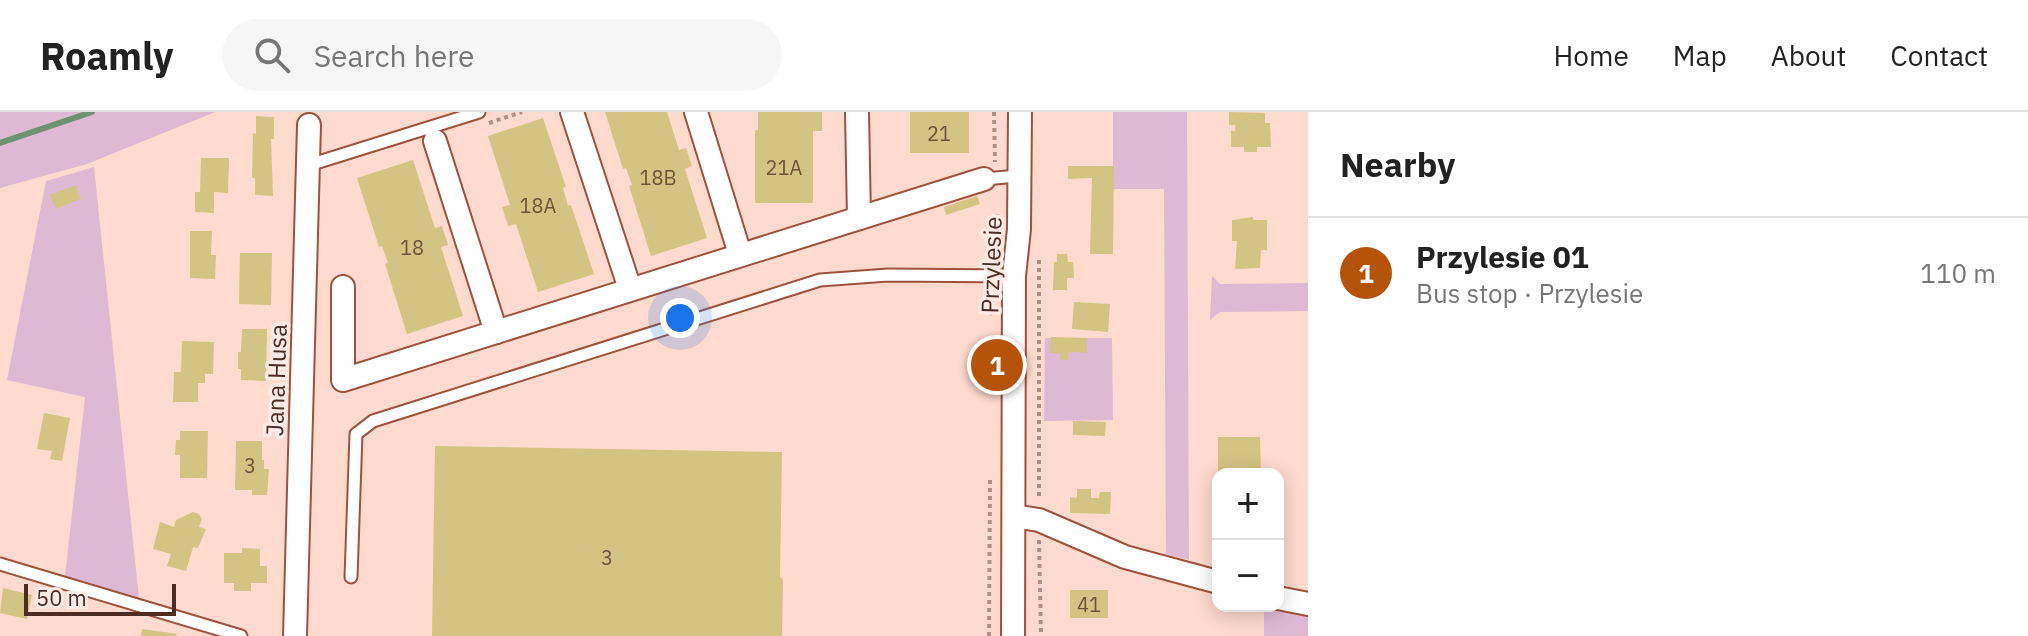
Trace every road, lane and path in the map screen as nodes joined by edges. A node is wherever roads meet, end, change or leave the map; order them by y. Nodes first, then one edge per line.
1 (479, 112) edge
2 (572, 112) edge
3 (696, 112) edge
4 (857, 112) edge
5 (1020, 112) edge
6 (309, 125) dead end
7 (435, 141) dead end
8 (309, 165) junction
9 (1019, 176) junction
10 (984, 179) joint
11 (859, 218) junction
12 (740, 254) junction
13 (1014, 276) junction
14 (343, 287) dead end
15 (630, 289) junction
16 (496, 332) junction
17 (1014, 516) junction
18 (1039, 520) junction
19 (0, 564) edge
20 (351, 577) dead end
21 (1212, 580) edge
22 (1284, 599) edge
23 (1308, 604) edge
24 (241, 636) edge
25 (295, 636) edge
26 (1013, 636) edge
27 (1041, 636) edge

1 - 8 lane
2 - 15 street
3 - 12 street
4 - 11 street
5 - 9 street, Przylesie
6 - 8 street, Jana Husa
7 - 16 street
8 - 25 street, Jana Husa
9 - 10 lane
9 - 13 street, Przylesie
10 - 11 street
11 - 12 street
12 - 15 street
13 - 17 street, Przylesie
13 - 20 lane
14 - 16 street
15 - 16 street
17 - 18 street
17 - 26 street, Przylesie
18 - 21 street
18 - 27 path
19 - 24 lane
22 - 23 street

